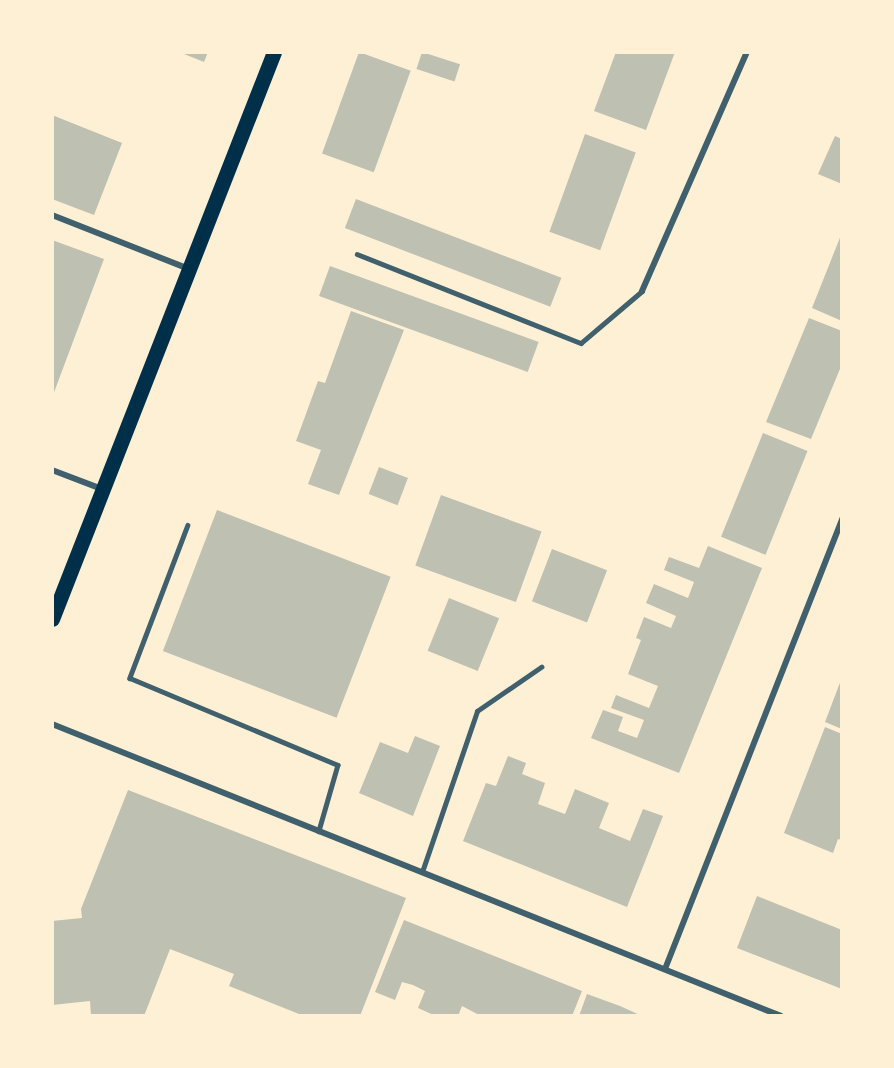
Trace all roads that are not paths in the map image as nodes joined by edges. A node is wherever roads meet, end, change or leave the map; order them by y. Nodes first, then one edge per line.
1 (274, 52) edge
2 (747, 52) edge
3 (52, 215) edge
4 (357, 254) dead end
5 (189, 269) junction
6 (642, 291) joint
7 (52, 470) edge
8 (103, 490) junction
9 (842, 519) edge
10 (188, 525) dead end
11 (52, 619) edge
12 (542, 667) dead end
13 (52, 724) edge
14 (319, 831) junction
15 (422, 872) junction
16 (665, 969) junction
17 (781, 1016) edge

1 - 5 main road
2 - 6 street
3 - 5 street
4 - 6 lane
5 - 8 main road
7 - 8 street
8 - 11 main road
9 - 16 street
10 - 14 lane
12 - 15 lane
13 - 14 street
14 - 15 street
15 - 16 street
16 - 17 street

